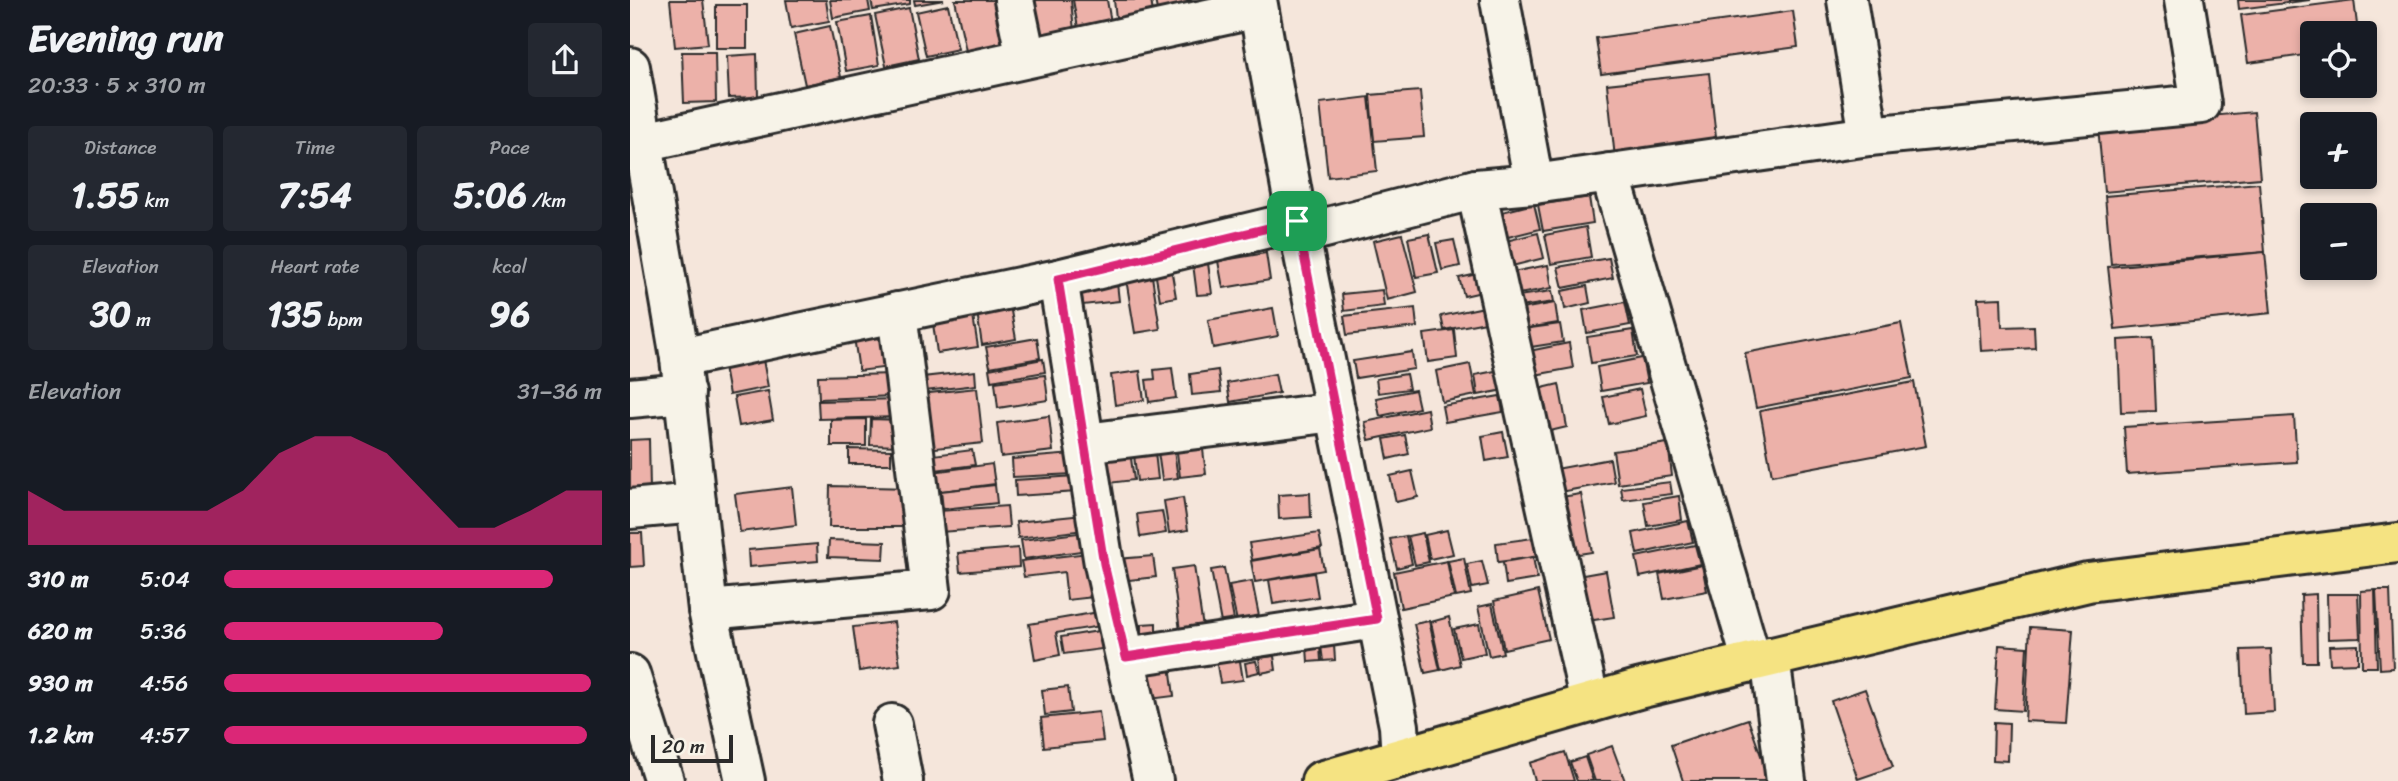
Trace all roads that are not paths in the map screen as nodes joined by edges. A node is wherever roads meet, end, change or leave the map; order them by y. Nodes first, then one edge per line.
1 (1014, 0) edge
2 (1500, 0) edge
3 (1847, 0) edge
4 (2184, 0) edge
5 (1257, 4) edge
6 (1026, 58) junction
7 (630, 67) edge
8 (1869, 136) junction
9 (643, 142) junction
10 (1610, 173) junction
11 (1534, 184) junction
12 (1476, 188) junction
13 (1297, 221) junction
14 (1058, 279) junction
15 (897, 312) junction
16 (683, 376) junction
17 (630, 398) edge
18 (1335, 412) junction
19 (1085, 443) junction
20 (696, 503) junction
21 (630, 509) edge
22 (2398, 544) edge
23 (708, 610) junction
24 (1377, 619) junction
25 (1126, 657) junction
26 (1761, 659) junction
27 (631, 678) edge
28 (1590, 703) junction
29 (892, 724) dead end
30 (1401, 758) junction
31 (1333, 780) edge
32 (664, 781) edge
33 (745, 781) edge
34 (904, 781) edge
35 (1153, 781) edge
36 (1786, 781) edge

1 - 6 street
2 - 11 street
3 - 8 street
4 - 8 street
5 - 6 street
5 - 13 street
6 - 9 street
7 - 9 street
8 - 10 street
9 - 16 street
10 - 11 street
10 - 26 street
11 - 12 street
12 - 13 street
12 - 28 street
13 - 14 street
13 - 18 street
14 - 15 street
14 - 19 street
15 - 16 street
15 - 23 street
16 - 17 street
16 - 20 street
18 - 19 street
18 - 24 street
19 - 25 street
20 - 21 street
20 - 23 street
22 - 26 main road
23 - 33 street
24 - 25 street
24 - 30 street
25 - 35 street
26 - 28 main road
26 - 36 street
27 - 32 street
28 - 30 main road
29 - 34 street
30 - 31 main road

